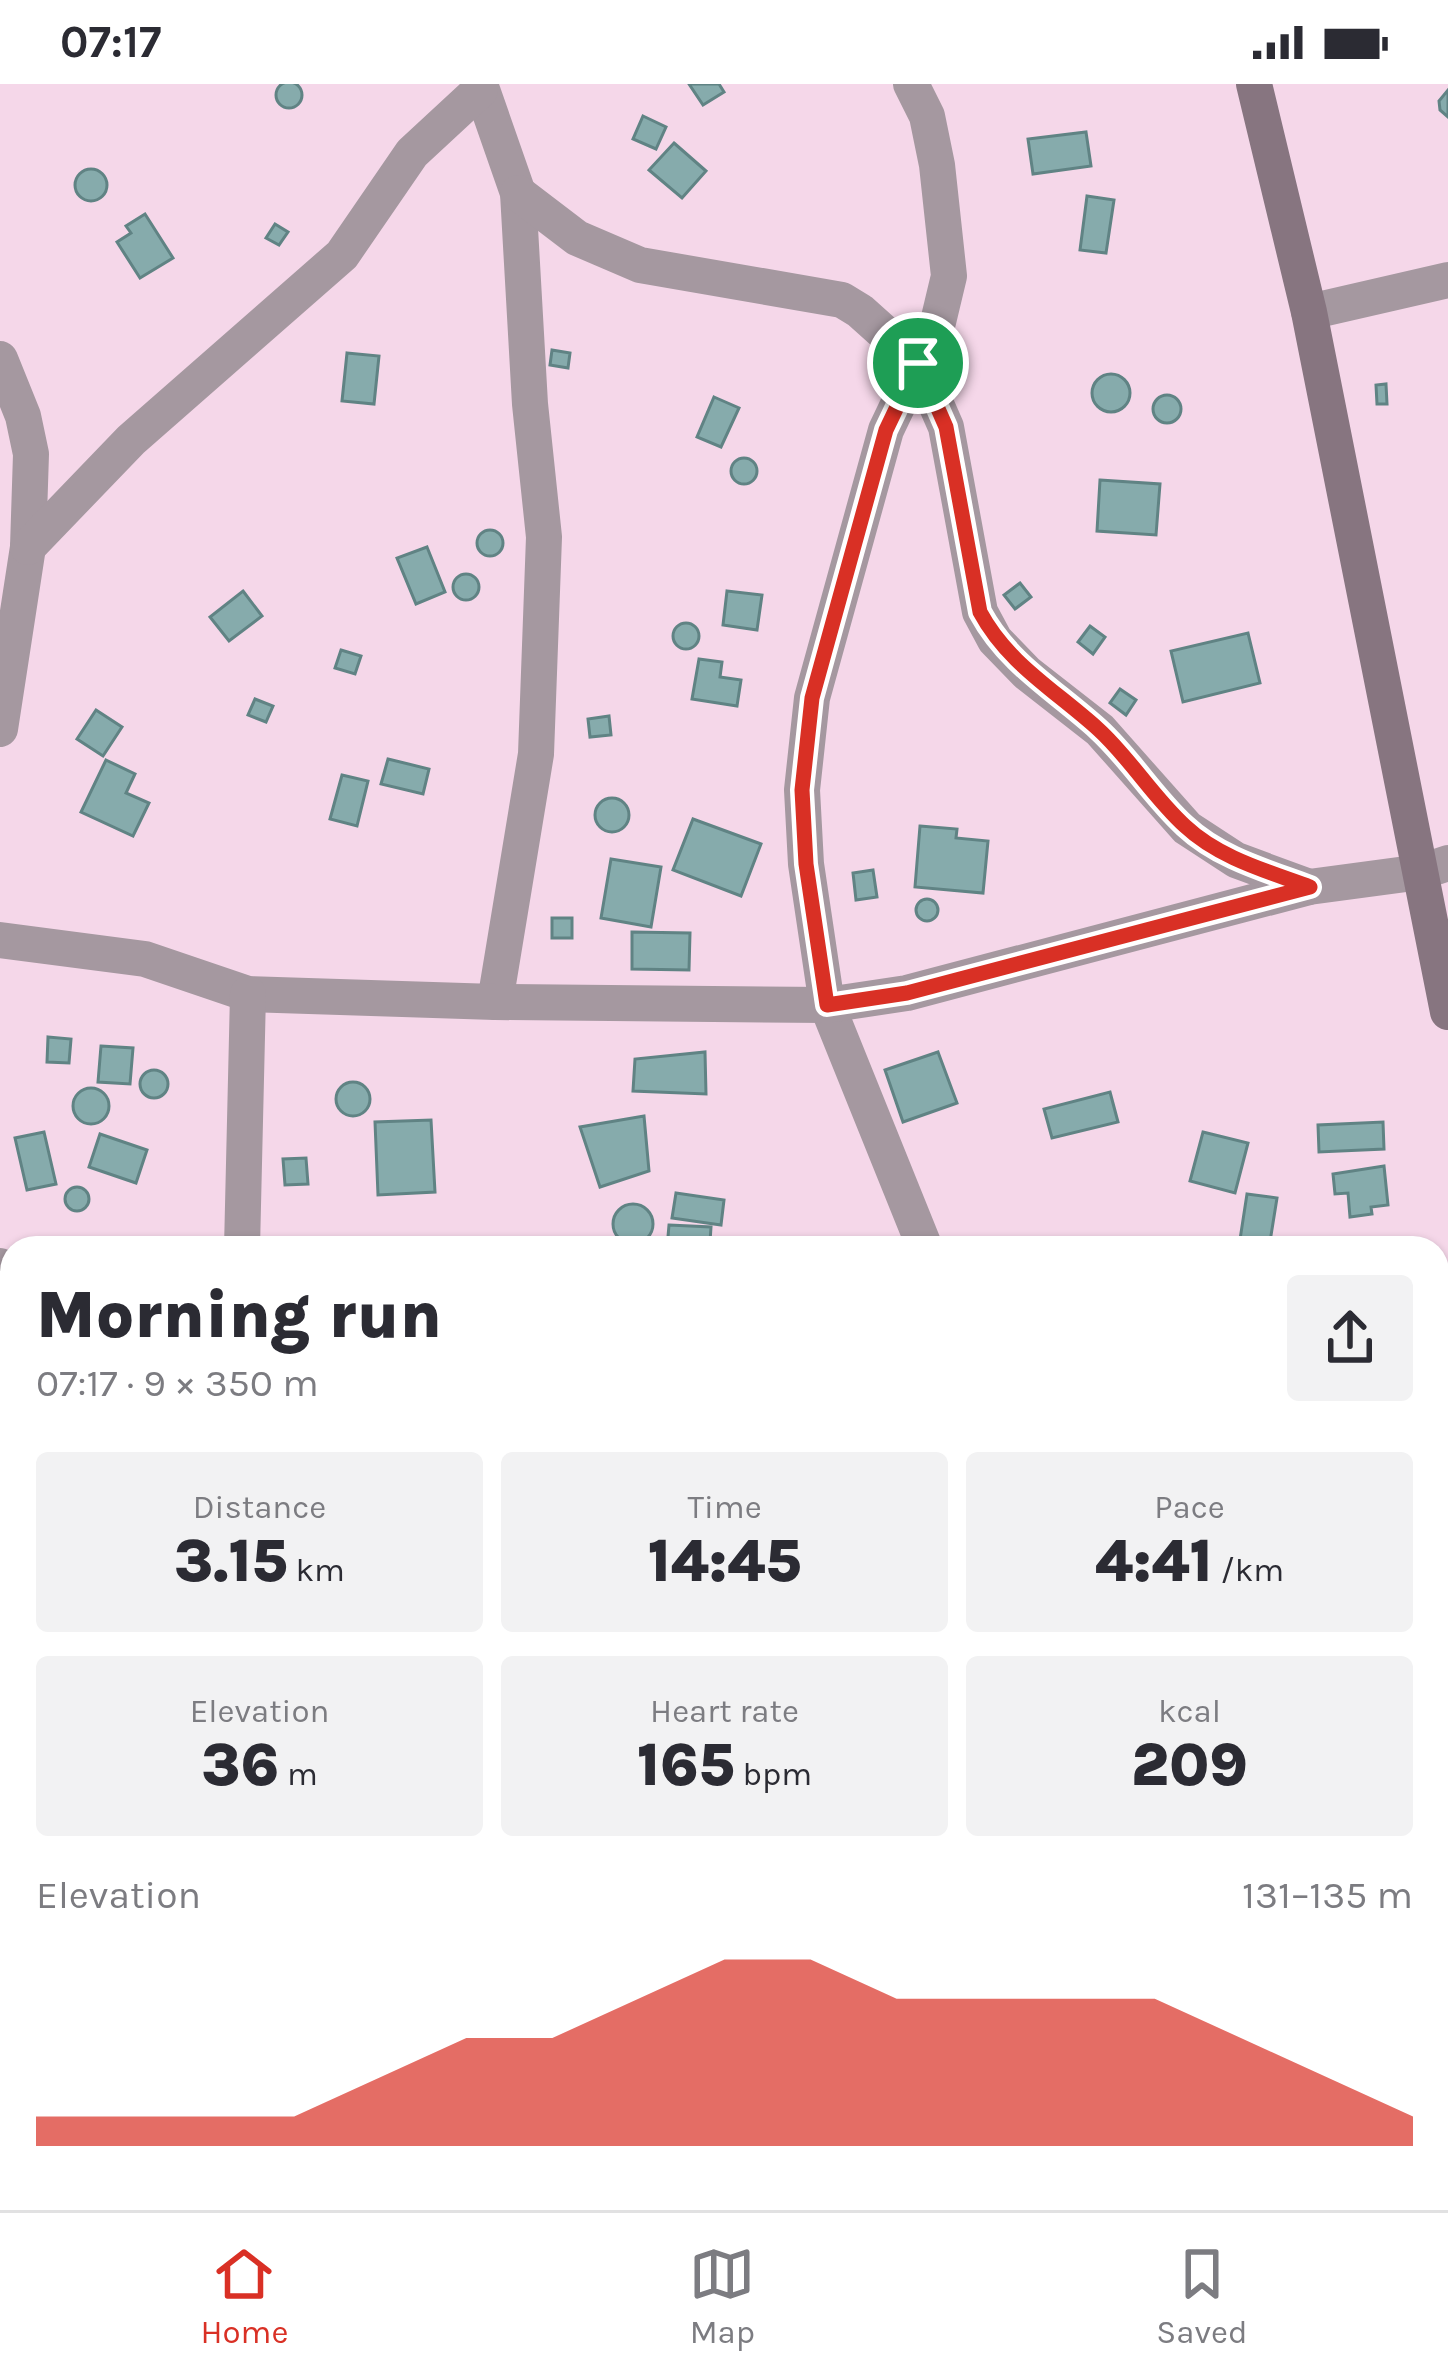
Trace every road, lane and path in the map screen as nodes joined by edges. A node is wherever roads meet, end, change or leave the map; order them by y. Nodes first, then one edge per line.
1 (910, 84) edge
2 (1254, 84) edge
3 (480, 87) edge
4 (518, 193) junction
5 (1448, 280) edge
6 (1309, 312) junction
7 (0, 359) edge
8 (918, 363) junction
9 (28, 547) junction
10 (0, 729) edge
11 (1435, 867) edge
12 (1310, 887) junction
13 (0, 940) edge
14 (248, 994) junction
15 (495, 1002) junction
16 (827, 1005) junction
17 (1448, 1012) edge
18 (242, 1236) edge
19 (921, 1236) edge

1 - 8 street
2 - 6 street
3 - 4 street
3 - 9 street
4 - 8 street
4 - 15 street
5 - 6 street
6 - 11 street
7 - 9 street
8 - 12 street
8 - 16 street
9 - 10 street
11 - 12 street
11 - 17 street
12 - 16 street
13 - 14 street
14 - 15 street
14 - 18 street
15 - 16 street
16 - 19 street

